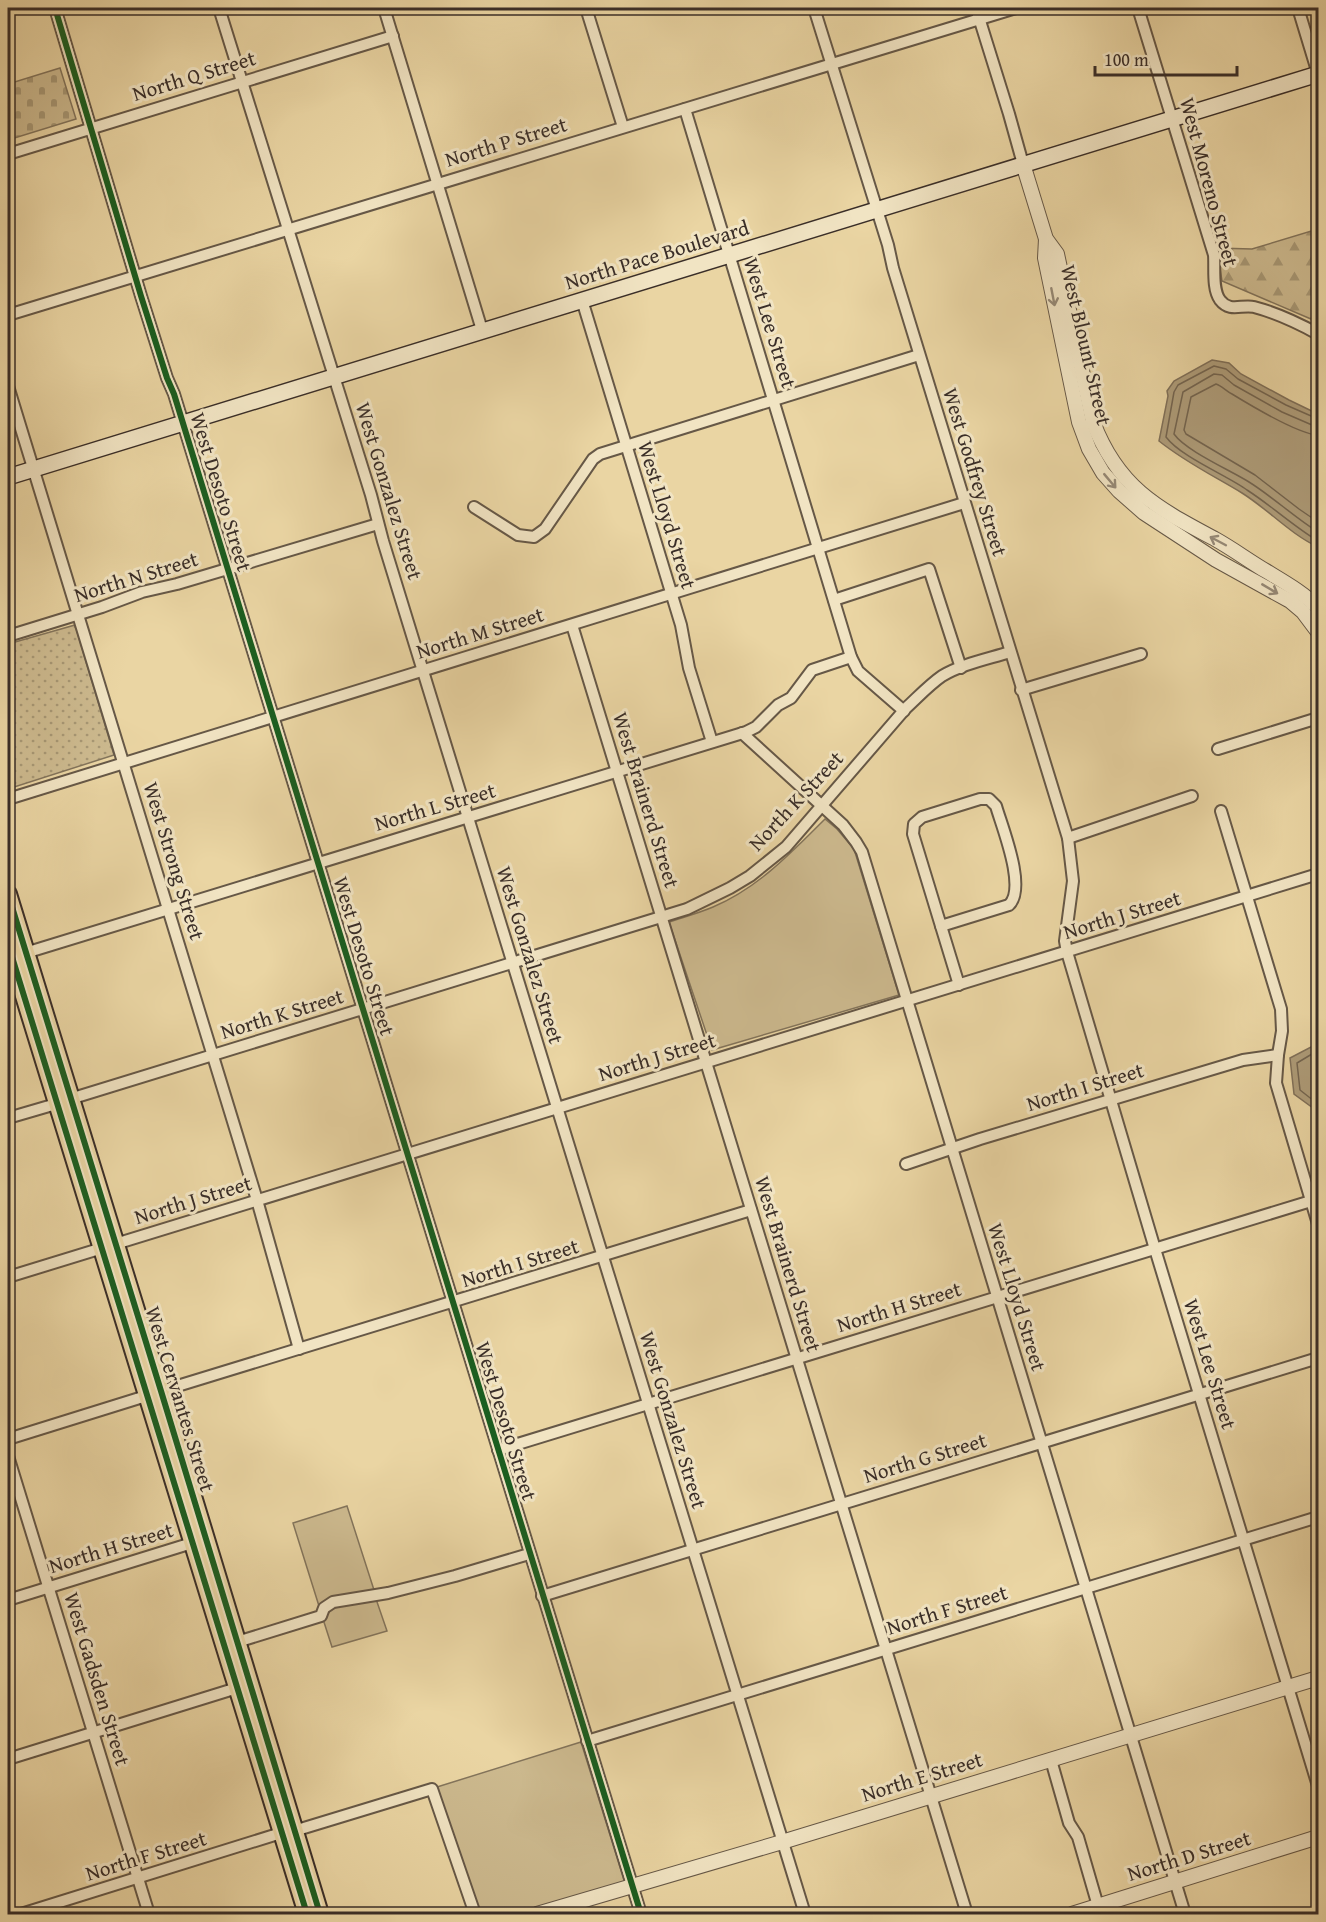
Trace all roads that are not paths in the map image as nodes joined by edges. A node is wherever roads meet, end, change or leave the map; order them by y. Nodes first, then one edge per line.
1 (55, 8) edge
2 (219, 8) edge
3 (384, 8) edge
4 (586, 8) edge
5 (814, 8) edge
6 (975, 8) edge
7 (1016, 8) edge
8 (1138, 8) edge
9 (1298, 8) edge
10 (979, 20) junction
11 (393, 36) junction
12 (832, 64) junction
13 (1318, 74) edge
14 (242, 82) junction
15 (685, 109) junction
16 (1172, 119) junction
17 (623, 127) junction
18 (92, 128) junction
19 (8, 154) edge
20 (1023, 164) junction
21 (438, 184) junction
22 (877, 209) junction
23 (288, 230) junction
24 (729, 255) junction
25 (136, 276) junction
26 (582, 300) junction
27 (8, 315) edge
28 (482, 330) junction
29 (1318, 334) edge
30 (920, 355) junction
31 (333, 376) junction
32 (8, 386) edge
33 (773, 400) junction
34 (183, 424) junction
35 (626, 446) junction
36 (33, 469) junction
37 (8, 477) edge
38 (964, 503) junction
39 (474, 507) dead end
40 (1148, 508) junction
41 (378, 524) junction
42 (818, 549) junction
43 (227, 569) junction
44 (670, 594) junction
45 (834, 600) junction
46 (1318, 608) edge
47 (78, 615) junction
48 (572, 625) junction
49 (1318, 632) edge
50 (8, 636) edge
51 (1010, 652) junction
52 (1141, 654) dead end
53 (851, 657) junction
54 (961, 668) junction
55 (423, 671) junction
56 (1021, 690) junction
57 (904, 711) junction
58 (272, 717) junction
59 (1318, 718) edge
60 (742, 733) junction
61 (712, 742) junction
62 (1218, 749) dead end
63 (123, 762) junction
64 (616, 772) junction
65 (1192, 796) dead end
66 (8, 798) edge
67 (822, 807) junction
68 (1221, 811) dead end
69 (467, 818) junction
70 (1068, 838) junction
71 (318, 863) junction
72 (1318, 874) edge
73 (8, 894) edge
74 (1248, 896) junction
75 (168, 909) junction
76 (662, 917) junction
77 (941, 926) junction
78 (1067, 952) junction
79 (13, 953) edge
80 (512, 964) junction
81 (959, 985) junction
82 (908, 1000) junction
83 (363, 1010) junction
84 (213, 1055) junction
85 (1278, 1055) junction
86 (706, 1063) junction
87 (1111, 1099) junction
88 (63, 1102) junction
89 (557, 1109) junction
90 (8, 1118) edge
91 (951, 1148) junction
92 (407, 1155) junction
93 (906, 1164) dead end
94 (257, 1200) junction
95 (1311, 1201) junction
96 (751, 1210) junction
97 (1318, 1224) edge
98 (108, 1247) junction
99 (1155, 1249) junction
100 (602, 1256) junction
101 (8, 1277) edge
102 (996, 1297) junction
103 (453, 1301) junction
104 (299, 1349) junction
105 (1318, 1358) edge
106 (796, 1359) junction
107 (154, 1394) junction
108 (1199, 1394) junction
109 (648, 1404) junction
110 (8, 1439) edge
111 (1041, 1443) junction
112 (498, 1450) junction
113 (8, 1456) edge
114 (841, 1504) junction
115 (1318, 1517) edge
116 (1244, 1540) junction
117 (192, 1543) junction
118 (692, 1549) junction
119 (530, 1554) junction
120 (201, 1572) junction
121 (48, 1587) junction
122 (1086, 1588) junction
123 (542, 1596) junction
124 (8, 1600) edge
125 (237, 1642) junction
126 (886, 1650) junction
127 (1318, 1678) edge
128 (1288, 1687) junction
129 (237, 1688) junction
130 (737, 1695) junction
131 (93, 1733) junction
132 (1131, 1735) junction
133 (586, 1741) junction
134 (272, 1758) junction
135 (8, 1759) edge
136 (1052, 1760) junction
137 (1318, 1786) edge
138 (930, 1797) junction
139 (288, 1832) junction
140 (1318, 1837) edge
141 (782, 1842) junction
142 (138, 1879) junction
143 (1176, 1883) junction
144 (632, 1886) junction
145 (1098, 1906) junction
146 (21, 1914) edge
147 (149, 1914) edge
148 (307, 1914) edge
149 (320, 1914) edge
150 (475, 1914) edge
151 (537, 1914) edge
152 (641, 1914) edge
153 (805, 1914) edge
154 (967, 1914) edge
155 (1072, 1914) edge
156 (1185, 1914) edge

1 - 18 street, West Desoto Street
2 - 14 street, West Gonzalez Street
3 - 11 street
4 - 17 street
5 - 12 street, West Godfrey Street
6 - 10 street, West Blount Street
7 - 10 street, North P Street
8 - 16 street, West Moreno Street
9 - 13 street
10 - 12 street, North P Street
10 - 20 street, West Blount Street
11 - 14 street, North Q Street
11 - 21 street
12 - 15 street, North P Street
12 - 22 street, West Godfrey Street
13 - 16 main road, North Pace Boulevard
14 - 18 street, North Q Street
14 - 23 street, West Gonzalez Street
15 - 17 street, North P Street
15 - 24 street, West Lee Street
16 - 20 main road, North Pace Boulevard
16 - 29 street, West Moreno Street
17 - 21 street, North P Street
18 - 19 street, North Q Street
18 - 25 street, West Desoto Street
20 - 22 main road, North Pace Boulevard
20 - 40 street, West Blount Street
21 - 23 street, North P Street
21 - 28 street
22 - 24 main road, North Pace Boulevard
22 - 30 street, West Godfrey Street
23 - 25 street, North P Street
23 - 31 street, West Gonzalez Street
24 - 26 main road, North Pace Boulevard
24 - 33 street, West Lee Street
25 - 27 street, North P Street
25 - 34 street, West Desoto Street
26 - 28 main road, North Pace Boulevard
26 - 35 street, West Lloyd Street
28 - 31 main road, North Pace Boulevard
30 - 33 street
30 - 38 street, West Godfrey Street
31 - 34 main road, North Pace Boulevard
31 - 41 street, West Gonzalez Street
32 - 36 street, West Strong Street
33 - 35 street
33 - 42 street, West Lee Street
34 - 36 main road, North Pace Boulevard
34 - 43 street, West Desoto Street
35 - 39 street
35 - 44 street, West Lloyd Street
36 - 37 main road, North Pace Boulevard
36 - 47 street, West Strong Street
38 - 42 street, North M Street
38 - 51 street, West Godfrey Street
46 -> 40 street, West Blount Street
40 -> 49 street, West Blount Street
41 - 43 street, North N Street
41 - 55 street, West Gonzalez Street
42 - 44 street, North M Street
42 - 45 street, West Lee Street
43 - 47 street, North N Street
43 - 58 street, West Desoto Street
44 - 48 street, North M Street
44 - 61 street, West Lloyd Street
45 - 53 street, West Lee Street
45 - 54 street
47 - 50 street, North N Street
47 - 63 street, West Strong Street
48 - 55 street, North M Street
48 - 64 street, West Brainerd Street
51 - 54 street, North K Street
51 - 56 street, West Godfrey Street
52 - 56 street
53 - 57 street
53 - 60 street, North L Street
54 - 57 street, North K Street
55 - 58 street, North M Street
55 - 69 street, West Gonzalez Street
56 - 70 street, West Godfrey Street
57 - 67 street, North K Street
58 - 63 street, North M Street
58 - 71 street, West Desoto Street
59 - 62 street
60 - 61 street, North L Street
60 - 67 street, West Lloyd Street
61 - 64 street, North L Street
63 - 66 street, North M Street
63 - 75 street, West Strong Street
64 - 69 street, North L Street
64 - 76 street, West Brainerd Street
65 - 70 street
67 - 76 street, North K Street
67 - 82 street, West Lloyd Street
68 - 74 street
69 - 71 street, North L Street
69 - 80 street, West Gonzalez Street
70 - 78 street, West Godfrey Street
71 - 75 street, North L Street
71 - 83 street, West Desoto Street
72 - 74 street, North J Street
73 - 79 main road, West Cervantes Street
74 - 78 street, North J Street
74 - 85 street
75 - 79 street, North L Street
75 - 84 street, West Strong Street
76 - 80 street, North K Street
76 - 86 street, West Brainerd Street
77 - 77 street
77 - 81 street
78 - 81 street, North J Street
78 - 87 street, West Lee Street
79 - 88 main road, West Cervantes Street
80 - 83 street, North K Street
80 - 89 street, West Gonzalez Street
81 - 82 street, North J Street
82 - 86 street, North J Street
82 - 91 street, West Lloyd Street
83 - 84 street, North K Street
83 - 92 street, West Desoto Street
84 - 88 street, North K Street
84 - 94 street, West Strong Street
85 - 87 street, North I Street
85 - 95 street
86 - 89 street, North J Street
86 - 96 street, West Brainerd Street
87 - 91 street, North I Street
87 - 99 street, West Lee Street
88 - 90 street, North K Street
88 - 98 main road, West Cervantes Street
89 - 92 street, North J Street
89 - 100 street, West Gonzalez Street
91 - 93 street, North I Street
91 - 102 street, West Lloyd Street
92 - 94 street, North J Street
92 - 103 street, West Desoto Street
94 - 98 street, North J Street
94 - 104 street, West Strong Street
95 - 97 street
95 - 99 street, North H Street
96 - 100 street, North I Street
96 - 106 street, West Brainerd Street
98 - 101 street, North J Street
98 - 107 main road, West Cervantes Street
99 - 102 street, North H Street
99 - 108 street, West Lee Street
100 - 103 street, North I Street
100 - 109 street, West Gonzalez Street
102 - 106 street, North H Street
102 - 111 street, West Lloyd Street
103 - 104 street, North I Street
103 - 112 street, West Desoto Street
104 - 107 street, North I Street
105 - 108 street, North G Street
106 - 109 street, North H Street
106 - 114 street, West Brainerd Street
107 - 110 street, North I Street
107 - 117 main road, West Cervantes Street
107 - 125 main road, West Cervantes Street
108 - 111 street, North G Street
108 - 116 street, West Lee Street
109 - 112 street, North H Street
109 - 118 street, West Gonzalez Street
111 - 114 street, North G Street
111 - 122 street, West Lloyd Street
112 - 119 street, West Desoto Street
113 - 121 street, West Gadsden Street
114 - 118 street, North G Street
114 - 126 street, West Brainerd Street
115 - 116 street, North F Street
116 - 122 street, North F Street
116 - 128 street, West Lee Street
117 - 120 main road, West Cervantes Street
117 - 121 street, North H Street
118 - 123 street, North G Street
118 - 130 street, West Gonzalez Street
119 - 123 street, West Desoto Street
119 - 125 street
120 - 125 main road
120 - 129 main road, West Cervantes Street
121 - 124 street, North H Street
121 - 131 street, West Gadsden Street
122 - 126 street, North F Street
122 - 132 street, West Lloyd Street
123 - 133 street, West Desoto Street
125 - 134 main road, West Cervantes Street
126 - 130 street, North F Street
126 - 138 street, West Brainerd Street
127 - 128 street, North E Street
128 - 132 street, North E Street
128 - 137 street, West Lee Street
129 - 131 street
129 - 134 main road
129 - 139 main road, West Cervantes Street
130 - 133 street, North F Street
130 - 141 street, West Gonzalez Street
131 - 135 street
131 - 142 street, West Gadsden Street
132 - 136 street, North E Street
132 - 143 street, West Lloyd Street
133 - 144 street, West Desoto Street
134 - 139 main road, West Cervantes Street
136 - 138 street, North E Street
136 - 145 street
138 - 141 street, North E Street
138 - 154 street, West Brainerd Street
139 - 142 street, North F Street
139 - 148 main road, West Cervantes Street
139 - 149 main road, West Cervantes Street
139 - 150 street, North F Street
140 - 143 street, North D Street
141 - 144 street, North E Street
141 - 153 street, West Gonzalez Street
142 - 146 street, North F Street
142 - 147 street, West Gadsden Street
143 - 145 street, North D Street
143 - 156 street, West Lloyd Street
144 - 151 street, North E Street
144 - 152 street, West Desoto Street
145 - 155 street, North D Street

